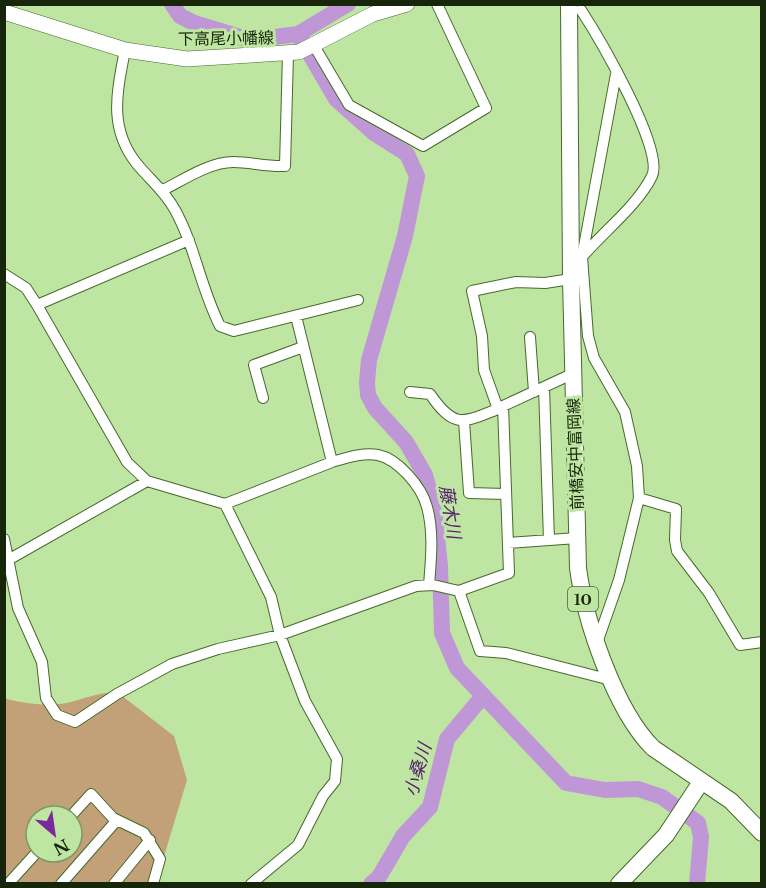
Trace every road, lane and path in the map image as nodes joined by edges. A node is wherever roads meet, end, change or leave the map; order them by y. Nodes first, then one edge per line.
1 (407, 4) edge
2 (436, 4) edge
3 (578, 6) edge
4 (4, 12) edge
5 (302, 49) junction
6 (125, 50) junction
7 (616, 74) junction
8 (163, 190) junction
9 (189, 240) junction
10 (576, 257) junction
11 (4, 274) edge
12 (571, 279) junction
13 (358, 300) dead end
14 (37, 304) junction
15 (296, 316) junction
16 (530, 337) dead end
17 (303, 347) junction
18 (572, 374) junction
19 (539, 390) junction
20 (410, 392) dead end
21 (263, 398) dead end
22 (501, 408) junction
23 (464, 421) junction
24 (332, 462) junction
25 (147, 481) junction
26 (506, 494) junction
27 (639, 498) junction
28 (225, 504) junction
29 (577, 538) junction
30 (4, 539) edge
31 (549, 540) junction
32 (508, 543) junction
33 (9, 560) junction
34 (431, 585) junction
35 (459, 591) junction
36 (280, 635) junction
37 (598, 640) junction
38 (762, 642) edge
39 (611, 680) junction
40 (701, 782) junction
41 (82, 804) edge
42 (117, 820) junction
43 (762, 833) edge
44 (150, 840) junction
45 (26, 864) edge
46 (8, 884) edge
47 (61, 884) edge
48 (114, 884) edge
49 (153, 884) edge
50 (251, 884) edge
51 (619, 884) edge

1 - 5 main road, 下高尾小幡線
2 - 5 street
3 - 7 street
3 - 10 main road, 前橋安中富岡線 / 10
4 - 6 main road, 下高尾小幡線
5 - 6 main road, 下高尾小幡線
5 - 8 street
6 - 8 street
7 - 10 street
7 - 10 street
8 - 9 street
9 - 14 street
9 - 15 street
10 - 12 main road, 前橋安中富岡線 / 10
10 - 27 street
11 - 14 street
12 - 18 main road, 前橋安中富岡線 / 10
12 - 22 street
13 - 15 street
14 - 25 street
15 - 17 street
16 - 19 street
17 - 21 street
17 - 24 street
18 - 19 street
18 - 29 main road, 前橋安中富岡線 / 10
19 - 22 street
19 - 31 street
20 - 23 street
22 - 23 street
22 - 26 street
23 - 26 street
24 - 28 street
24 - 34 street
25 - 28 street
25 - 33 street
26 - 32 street
27 - 37 street
27 - 38 street
28 - 36 street
29 - 31 street
29 - 37 main road, 前橋安中富岡線 / 10
30 - 33 street
31 - 32 street
32 - 35 street
33 - 36 street
34 - 35 street
34 - 36 street
35 - 39 street
36 - 50 street
37 - 39 main road, 前橋安中富岡線 / 10
39 - 40 main road, 前橋安中富岡線 / 10
40 - 43 main road, 前橋安中富岡線 / 10
40 - 51 main road
41 - 42 street
42 - 44 street
42 - 47 street
44 - 48 street
44 - 49 street
45 - 46 street

